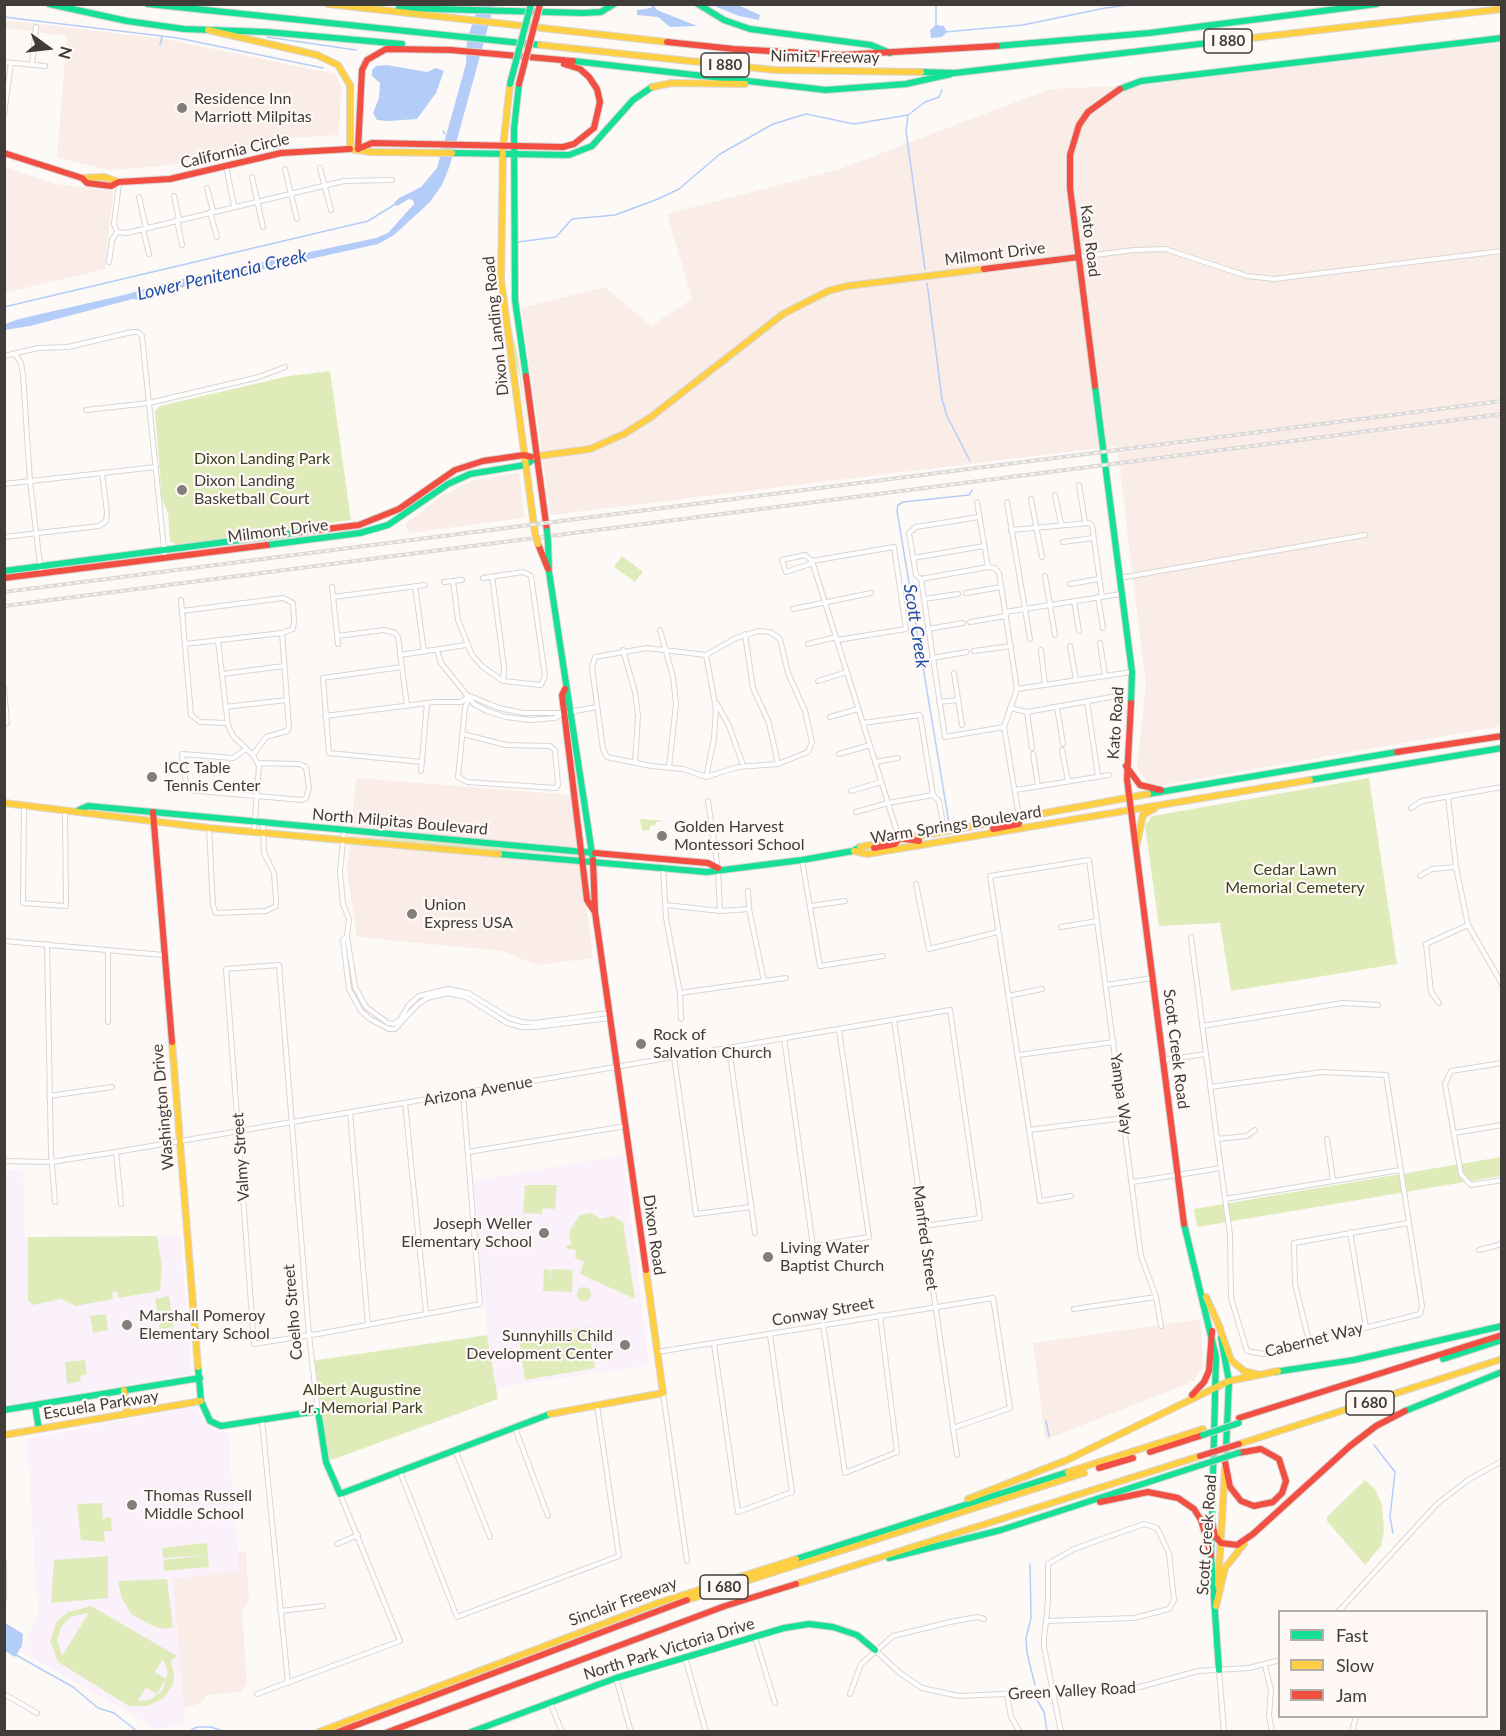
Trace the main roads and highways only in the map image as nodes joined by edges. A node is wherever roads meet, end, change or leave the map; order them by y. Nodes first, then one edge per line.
1 (49, 4) edge
2 (148, 4) edge
3 (328, 4) edge
4 (531, 4) edge
5 (540, 4) edge
6 (614, 4) edge
7 (698, 4) edge
8 (1377, 4) edge
9 (1502, 9) edge
10 (208, 30) junction
11 (1502, 38) edge
12 (451, 50) junction
13 (892, 54) junction
14 (532, 58) junction
15 (955, 73) junction
16 (755, 83) junction
17 (503, 147) junction
18 (514, 147) junction
19 (354, 149) junction
20 (4, 153) edge
21 (503, 155) junction
22 (514, 156) junction
23 (1079, 257) junction
24 (524, 454) junction
25 (536, 458) junction
26 (525, 465) junction
27 (165, 554) junction
28 (41, 569) junction
29 (4, 571) edge
30 (549, 572) junction
31 (4, 578) edge
32 (565, 689) junction
33 (1501, 736) edge
34 (1502, 747) edge
35 (1126, 766) junction
36 (1176, 790) junction
37 (1129, 798) junction
38 (4, 803) edge
39 (1165, 804) junction
40 (80, 810) junction
41 (1131, 810) junction
42 (153, 812) junction
43 (1019, 816) junction
44 (154, 822) junction
45 (979, 834) junction
46 (965, 837) junction
47 (899, 838) junction
48 (1136, 848) junction
49 (853, 851) junction
50 (582, 852) junction
51 (591, 853) junction
52 (862, 853) junction
53 (583, 862) junction
54 (593, 863) junction
55 (718, 868) junction
56 (596, 912) junction
57 (1202, 1291) junction
58 (1219, 1326) junction
59 (1502, 1326) edge
60 (1212, 1331) junction
61 (1502, 1335) edge
62 (1502, 1340) edge
63 (1502, 1359) edge
64 (1278, 1371) junction
65 (1502, 1372) edge
66 (200, 1378) junction
67 (1229, 1381) junction
68 (1216, 1389) junction
69 (124, 1390) junction
70 (1188, 1399) junction
71 (201, 1401) junction
72 (35, 1406) junction
73 (4, 1410) edge
74 (128, 1414) junction
75 (1239, 1420) junction
76 (39, 1429) junction
77 (4, 1435) edge
78 (1173, 1442) junction
79 (1225, 1462) junction
80 (400, 1471) joint
81 (1049, 1515) junction
82 (1212, 1522) junction
83 (899, 1525) junction
84 (1253, 1534) junction
85 (1221, 1543) junction
86 (1211, 1555) junction
87 (870, 1560) junction
88 (1216, 1606) junction
89 (875, 1650) road end
90 (1219, 1670) road end
91 (484, 1729) edge
92 (319, 1731) edge
93 (338, 1731) edge
94 (388, 1731) edge
95 (471, 1731) edge

1 - 10 main road
2 - 15 main road, Nimitz Freeway / I 880
3 - 6 main road
3 - 13 main road, Nimitz Freeway / I 880
4 - 17 main road, Dixon Landing Road, bridge
5 - 18 main road, Dixon Landing Road, bridge
7 - 13 main road
8 - 13 main road, Nimitz Freeway / I 880
9 - 15 main road, Nimitz Freeway / I 880
10 - 12 main road
10 - 19 main road
11 - 23 main road, Kato Road
12 - 14 main road
12 - 19 main road
14 - 16 main road
14 - 18 main road, California Circle
15 - 16 main road
16 - 22 main road, California Circle
17 - 18 main road, California Circle
17 - 19 main road, California Circle
17 - 21 main road, Dixon Landing Road
18 - 22 main road, Dixon Landing Road
19 - 20 main road, California Circle
19 - 21 main road, California Circle
21 - 22 main road, California Circle
21 - 24 main road, Dixon Landing Road
22 - 25 main road, Dixon Landing Road
23 - 25 main road, Milmont Drive
23 - 35 main road, Kato Road
24 - 25 main road, Milmont Drive
24 - 26 main road, Dixon Landing Road
24 - 27 main road, Milmont Drive
25 - 26 main road, Milmont Drive
25 - 30 main road, Dixon Landing Road, bridge
26 - 27 main road, Milmont Drive
26 - 30 main road, Dixon Landing Road, bridge
27 - 28 main road, Milmont Drive
28 - 29 main road, Milmont Drive
28 - 31 main road, Milmont Drive
30 - 32 main road, Dixon Landing Road
32 - 50 main road, Dixon Landing Road
32 - 51 main road, Dixon Landing Road
33 - 36 main road, Warm Springs Boulevard
34 - 39 main road, Warm Springs Boulevard
35 - 36 main road
35 - 37 main road, Kato Road
36 - 37 main road, Warm Springs Boulevard
37 - 41 main road, Kato Road
37 - 43 main road, Warm Springs Boulevard
38 - 40 main road, North Milpitas Boulevard
39 - 41 main road, Warm Springs Boulevard
39 - 48 main road
40 - 42 main road, North Milpitas Boulevard
40 - 44 main road, North Milpitas Boulevard
41 - 45 main road, Warm Springs Boulevard
41 - 48 main road, Scott Creek Road
42 - 44 main road, Washington Drive
42 - 50 main road, North Milpitas Boulevard
43 - 45 main road
43 - 47 main road, Warm Springs Boulevard
44 - 53 main road, North Milpitas Boulevard
44 - 66 main road, Washington Drive
45 - 46 main road, Warm Springs Boulevard
46 - 47 main road
46 - 52 main road, Warm Springs Boulevard
47 - 49 main road, Warm Springs Boulevard
47 - 52 main road
48 - 57 main road, Scott Creek Road
49 - 52 main road, Warm Springs Boulevard
49 - 55 main road, North Milpitas Boulevard
50 - 51 main road, North Milpitas Boulevard
50 - 53 main road, Dixon Landing Road
51 - 54 main road, Dixon Road
51 - 55 main road, North Milpitas Boulevard
53 - 54 main road, North Milpitas Boulevard
53 - 56 main road, Dixon Road
54 - 55 main road, North Milpitas Boulevard
54 - 56 main road, Dixon Road
56 - 80 main road, Dixon Road
57 - 58 main road, Scott Creek Road
57 - 60 main road, Scott Creek Road
58 - 64 main road
58 - 67 main road, Scott Creek Road
59 - 64 main road
60 - 68 main road, Scott Creek Road
60 - 70 main road
61 - 75 main road, I 680
62 - 75 main road, I 680
63 - 87 main road, I 680, bridge
64 - 67 main road
65 - 84 main road
66 - 69 main road, Escuela Parkway
66 - 71 main road, Washington Drive
67 - 68 main road
67 - 79 main road, Scott Creek Road
68 - 70 main road
68 - 82 main road, Scott Creek Road
69 - 72 main road, Escuela Parkway
69 - 74 main road
70 - 83 main road
71 - 74 main road, Escuela Parkway
71 - 80 main road, Coelho Street
72 - 73 main road, Escuela Parkway
72 - 76 main road
74 - 76 main road, Escuela Parkway
75 - 78 main road, I 680
76 - 77 main road, Escuela Parkway
78 - 83 main road, Sinclair Freeway / I 680
78 - 93 main road, I 680
79 - 81 main road, bridge
79 - 85 main road, Scott Creek Road
81 - 86 main road
81 - 87 main road
82 - 85 main road
82 - 86 main road, Scott Creek Road
83 - 92 main road, Sinclair Freeway / I 680
84 - 85 main road
84 - 88 main road
85 - 88 main road, Scott Creek Road
86 - 88 main road, Scott Creek Road
87 - 94 main road, I 680
88 - 90 main road, Scott Creek Road
89 - 91 main road, North Park Victoria Drive
91 - 95 main road, North Park Victoria Drive

